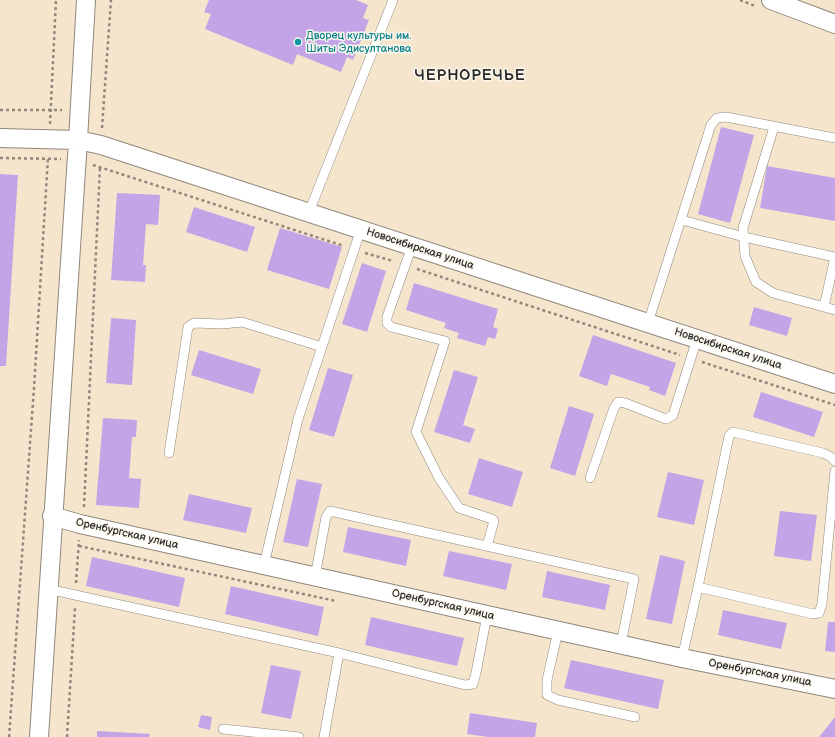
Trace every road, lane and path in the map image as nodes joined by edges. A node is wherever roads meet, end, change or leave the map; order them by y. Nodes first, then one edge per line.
1 (56, 0) edge
2 (86, 0) edge
3 (111, 0) edge
4 (393, 0) edge
5 (772, 0) edge
6 (835, 24) edge
7 (0, 110) edge
8 (50, 110) junction
9 (79, 110) junction
10 (774, 127) junction
11 (0, 138) edge
12 (49, 138) junction
13 (835, 138) edge
14 (78, 140) junction
15 (101, 145) junction
16 (0, 158) edge
17 (48, 158) junction
18 (76, 160) junction
19 (100, 167) junction
20 (309, 212) junction
21 (682, 220) junction
22 (361, 230) junction
23 (744, 237) junction
24 (412, 246) junction
25 (355, 249) junction
26 (406, 266) junction
27 (824, 307) junction
28 (835, 310) edge
29 (648, 323) junction
30 (696, 339) junction
31 (322, 347) junction
32 (691, 358) junction
33 (835, 384) edge
34 (835, 404) edge
35 (169, 453) dead end
36 (835, 461) edge
37 (835, 471) edge
38 (590, 478) dead end
39 (52, 516) junction
40 (80, 524) junction
41 (832, 526) edge
42 (487, 546) junction
43 (264, 565) junction
44 (315, 577) junction
45 (698, 587) junction
46 (48, 589) junction
47 (76, 595) junction
48 (487, 615) junction
49 (558, 631) junction
50 (620, 644) junction
51 (339, 653) junction
52 (682, 658) junction
53 (835, 688) edge
54 (635, 717) dead end
55 (223, 729) dead end
56 (9, 737) edge
57 (39, 737) edge
58 (67, 737) edge
59 (299, 737) edge
60 (324, 737) edge

1 - 8 path
2 - 9 street
3 - 15 path
4 - 20 lane
5 - 6 street
7 - 8 path
8 - 9 path
8 - 12 path
9 - 14 street
10 - 13 lane
10 - 21 lane
10 - 23 lane
11 - 12 street, Новосибирская улица
12 - 14 street, Новосибирская улица
12 - 17 path
14 - 15 street, Новосибирская улица
14 - 18 street
15 - 19 path
15 - 20 street, Новосибирская улица
16 - 17 path
17 - 18 path
17 - 56 path
18 - 19 path
18 - 39 street
19 - 25 path
19 - 40 path
20 - 22 street, Новосибирская улица
21 - 23 lane
21 - 29 lane
22 - 24 street, Новосибирская улица
22 - 25 lane
23 - 27 lane
23 - 27 lane
24 - 26 lane
24 - 29 street, Новосибирская улица
25 - 26 path
25 - 31 lane
26 - 32 path
26 - 42 lane
27 - 28 lane
29 - 30 street, Новосибирская улица
30 - 32 lane
30 - 33 street, Новосибирская улица
31 - 35 lane
31 - 43 lane
32 - 34 path
32 - 38 lane
36 - 45 lane
37 - 41 lane
39 - 40 street, Оренбургская улица
39 - 46 street
40 - 43 street, Оренбургская улица
40 - 47 path
41 - 45 lane
42 - 44 lane
42 - 50 lane
43 - 44 street, Оренбургская улица
44 - 48 street, Оренбургская улица
45 - 52 lane
46 - 47 lane
46 - 57 street
47 - 51 lane
47 - 58 path
48 - 49 street, Оренбургская улица
48 - 51 lane
49 - 50 street, Оренбургская улица
49 - 54 lane
50 - 52 street, Оренбургская улица
51 - 60 lane
52 - 53 street, Оренбургская улица
55 - 59 lane

